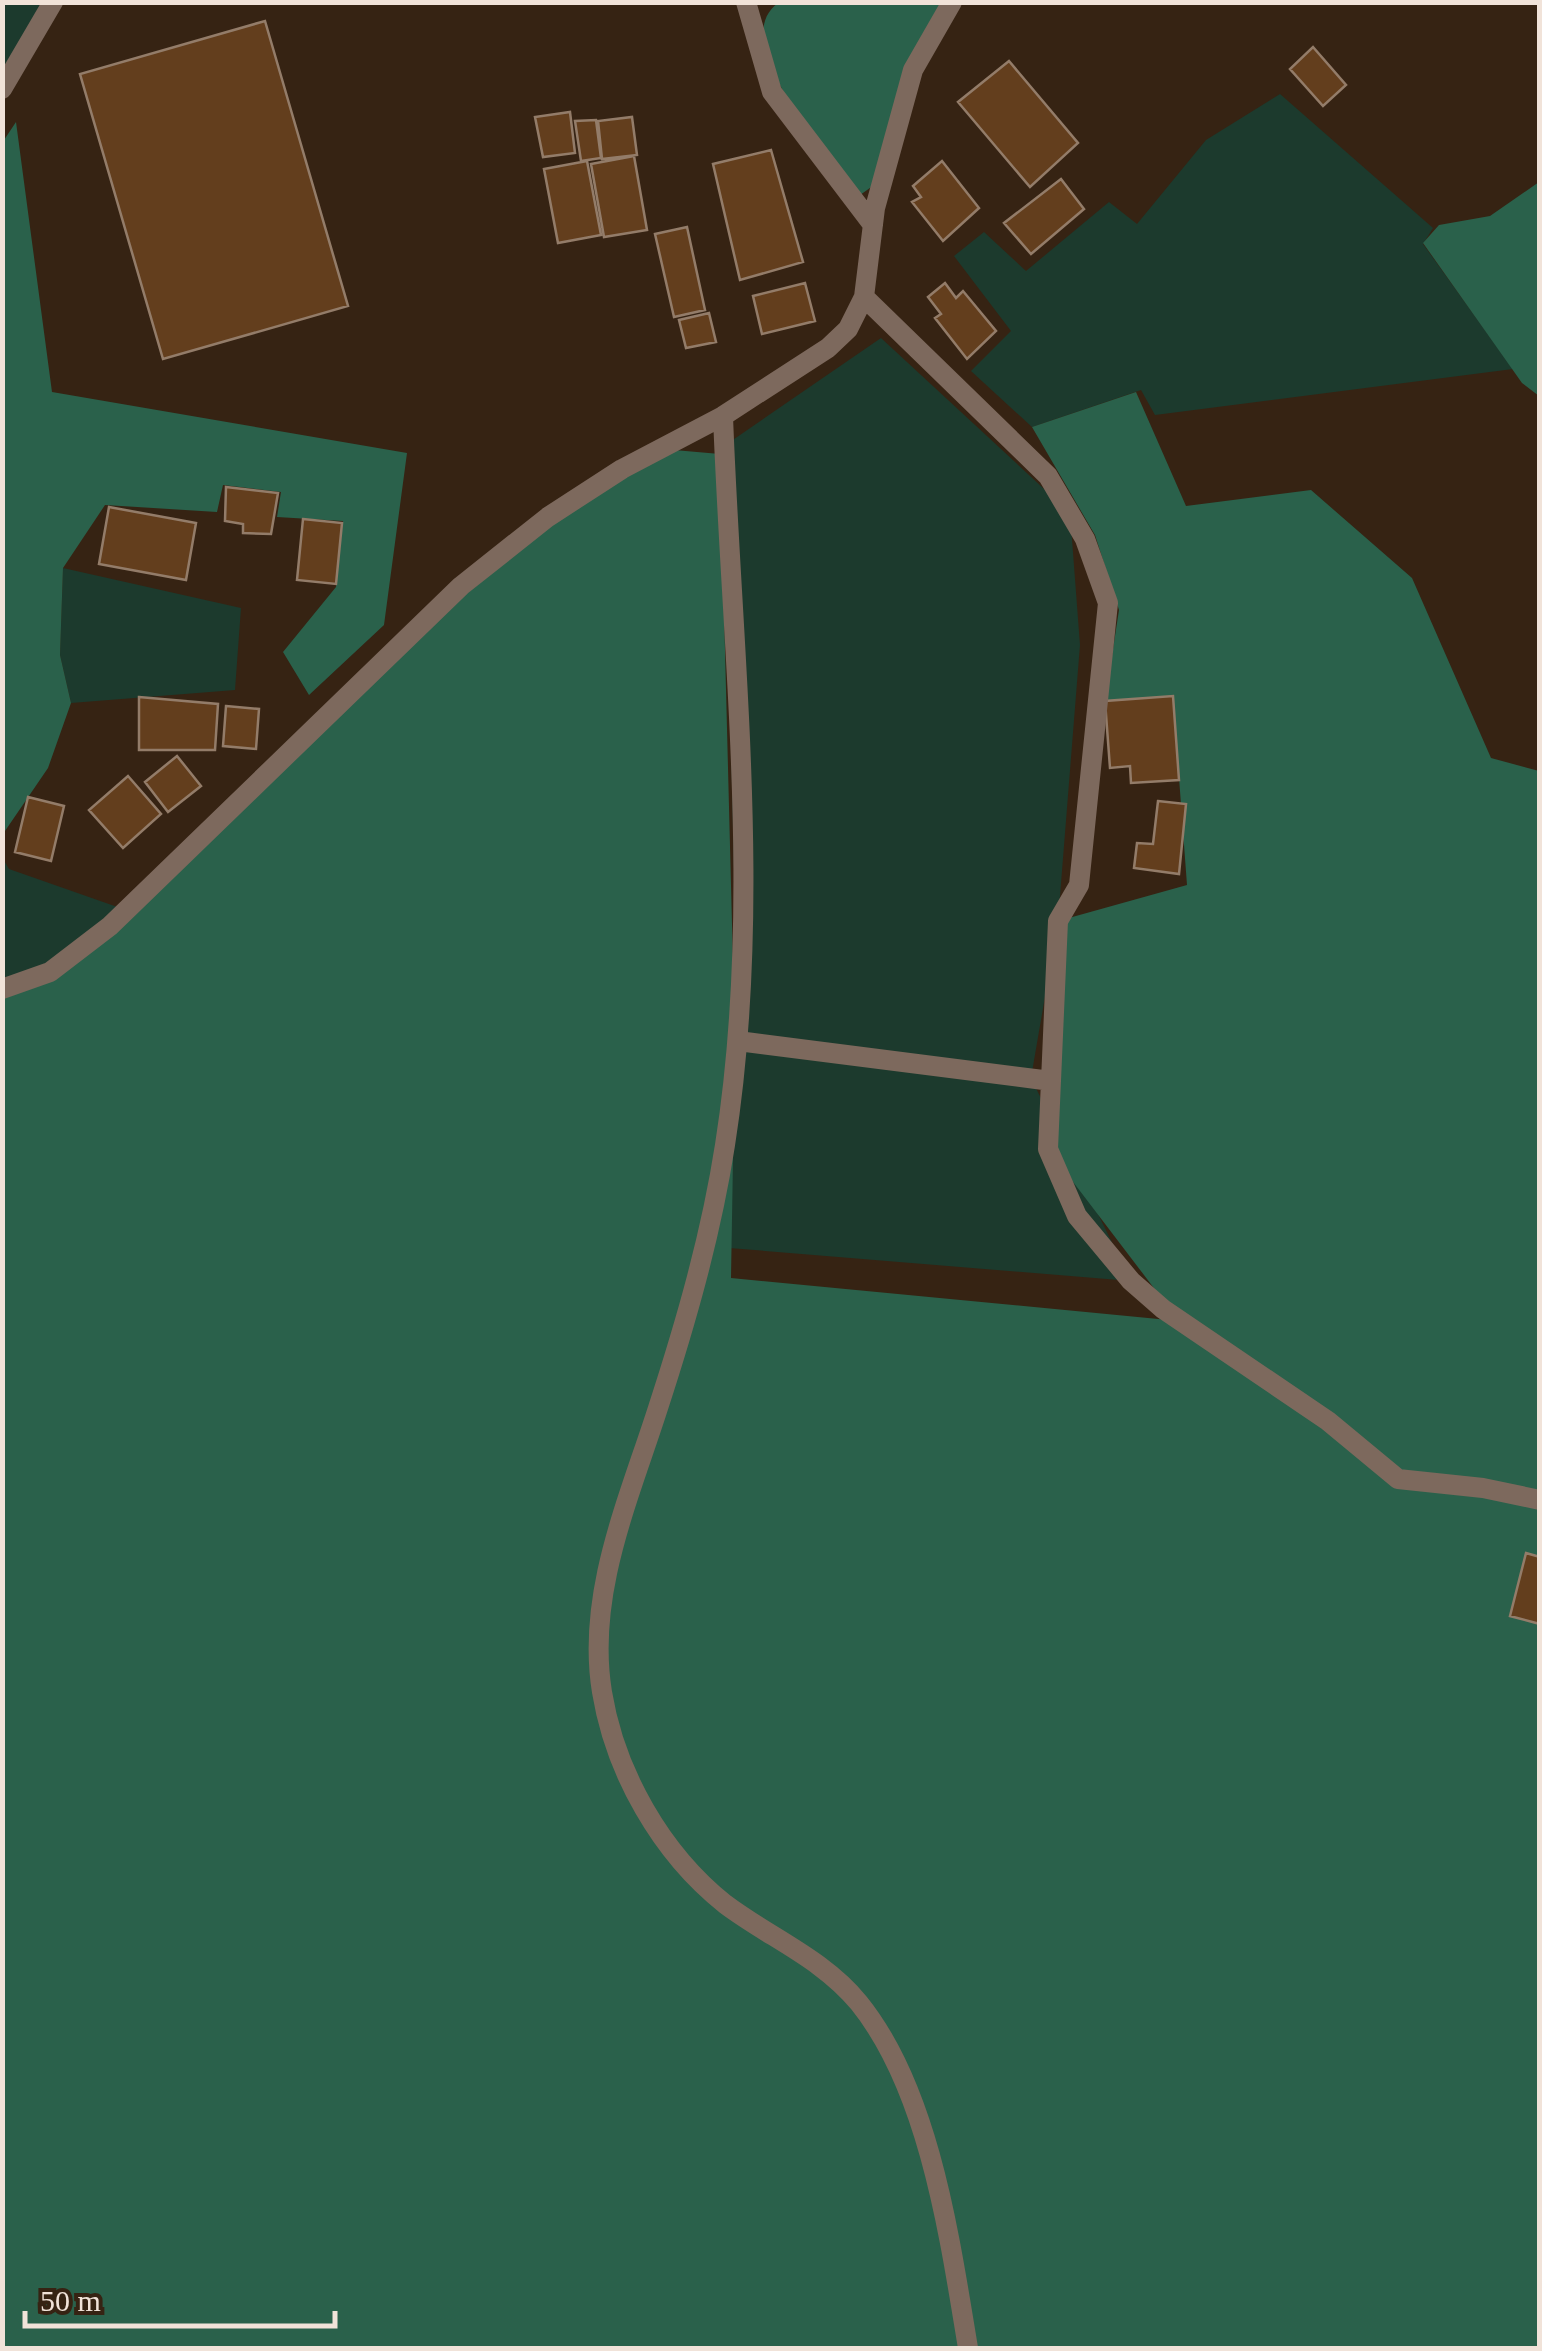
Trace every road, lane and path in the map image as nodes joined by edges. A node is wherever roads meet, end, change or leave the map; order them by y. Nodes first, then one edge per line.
1 (53, 2) edge
2 (746, 2) edge
3 (952, 2) edge
4 (2, 89) edge
5 (873, 225) junction
6 (864, 296) junction
7 (723, 416) junction
8 (2, 990) edge
9 (738, 1041) junction
10 (1051, 1081) junction
11 (1540, 1500) edge
12 (968, 2348) edge

1 - 4 street
2 - 5 street
3 - 5 street
5 - 6 street
6 - 7 street
6 - 10 street
7 - 8 street
7 - 9 street
9 - 10 street
9 - 12 street
10 - 11 street

